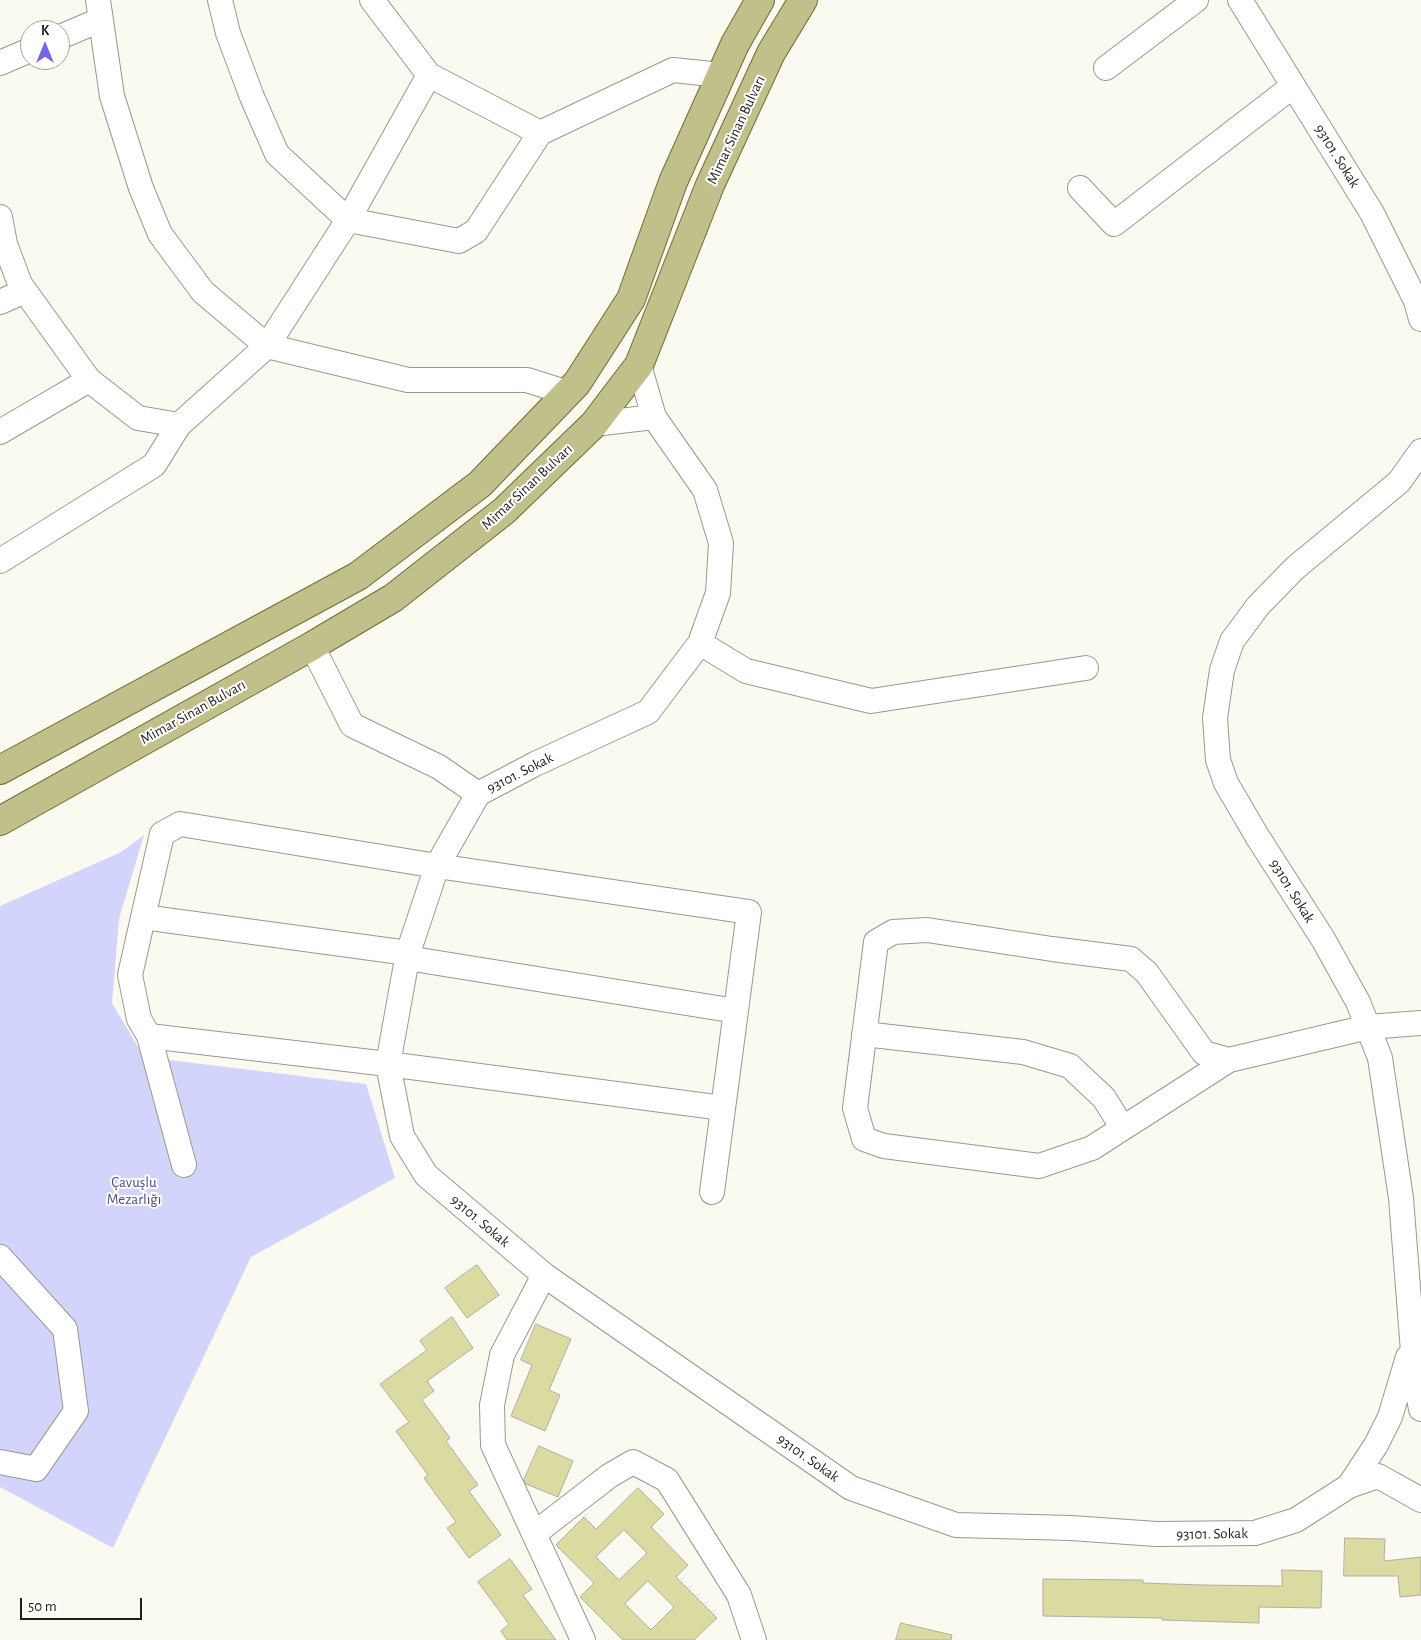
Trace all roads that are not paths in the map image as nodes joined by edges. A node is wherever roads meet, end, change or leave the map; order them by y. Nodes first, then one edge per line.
1 (220, 0) edge
2 (372, 0) edge
3 (760, 0) edge
4 (803, 0) edge
5 (1196, 0) edge
6 (1240, 0) edge
7 (99, 10) edge
8 (70, 30) edge
9 (20, 54) edge
10 (0, 63) edge
11 (1106, 68) dead end
12 (429, 75) junction
13 (721, 75) junction
14 (1293, 86) junction
15 (540, 133) junction
16 (1080, 188) dead end
17 (0, 217) edge
18 (348, 220) junction
19 (25, 291) junction
20 (0, 302) edge
21 (1421, 319) edge
22 (267, 346) junction
23 (639, 365) junction
24 (88, 380) junction
25 (568, 393) junction
26 (654, 417) junction
27 (594, 424) junction
28 (179, 425) junction
29 (0, 432) edge
30 (1420, 453) edge
31 (0, 561) edge
32 (700, 643) junction
33 (312, 646) junction
34 (1086, 668) dead end
35 (0, 770) edge
36 (478, 794) junction
37 (0, 821) edge
38 (437, 866) junction
39 (143, 917) junction
40 (408, 955) junction
41 (736, 1012) junction
42 (1421, 1023) edge
43 (1368, 1027) junction
44 (864, 1034) junction
45 (149, 1036) junction
46 (1229, 1060) junction
47 (388, 1064) junction
48 (723, 1108) junction
49 (1122, 1128) junction
50 (184, 1165) dead end
51 (712, 1192) dead end
52 (0, 1256) edge
53 (544, 1275) junction
54 (1412, 1339) junction
55 (1421, 1408) edge
56 (0, 1462) edge
57 (1349, 1486) junction
58 (1421, 1500) edge
59 (534, 1534) junction
60 (583, 1640) edge
61 (754, 1640) edge

1 - 18 street
2 - 12 street
3 - 13 main road
4 - 23 main road, Mimar Sinan Bulvarı
5 - 11 street
6 - 14 street, 93101. Sokak
7 - 8 street
7 - 22 street
9 - 10 street
12 - 15 street
12 - 18 street
13 - 15 street
13 - 25 main road
14 - 16 street
14 - 21 street, 93101. Sokak
15 - 18 street
17 - 19 street
18 - 22 street
19 - 20 street
19 - 24 street
22 - 25 street
22 - 28 street
23 - 26 street, 93101. Sokak
23 - 27 main road, Mimar Sinan Bulvarı
24 - 28 street
24 - 29 street
25 - 35 main road
26 - 27 street
26 - 32 street, 93101. Sokak
27 - 33 main road, Mimar Sinan Bulvarı
28 - 31 street
30 - 43 street, 93101. Sokak
32 - 34 street
32 - 36 street, 93101. Sokak
33 - 36 street
33 - 37 main road, Mimar Sinan Bulvarı
36 - 38 street, 93101. Sokak
38 - 39 street
38 - 40 street, 93101. Sokak
38 - 41 street
39 - 40 street
39 - 45 street
40 - 41 street
40 - 47 street, 93101. Sokak
41 - 48 street
42 - 43 street
43 - 46 street
43 - 54 street, 93101. Sokak
44 - 46 street
44 - 49 street
44 - 49 street
45 - 47 street
45 - 50 street
46 - 49 street
47 - 48 street
47 - 53 street, 93101. Sokak
48 - 51 street
52 - 56 street
53 - 57 street, 93101. Sokak
53 - 59 street
54 - 55 street, 93101. Sokak
54 - 57 street
57 - 58 street, 93101. Sokak
59 - 60 street
59 - 61 street

